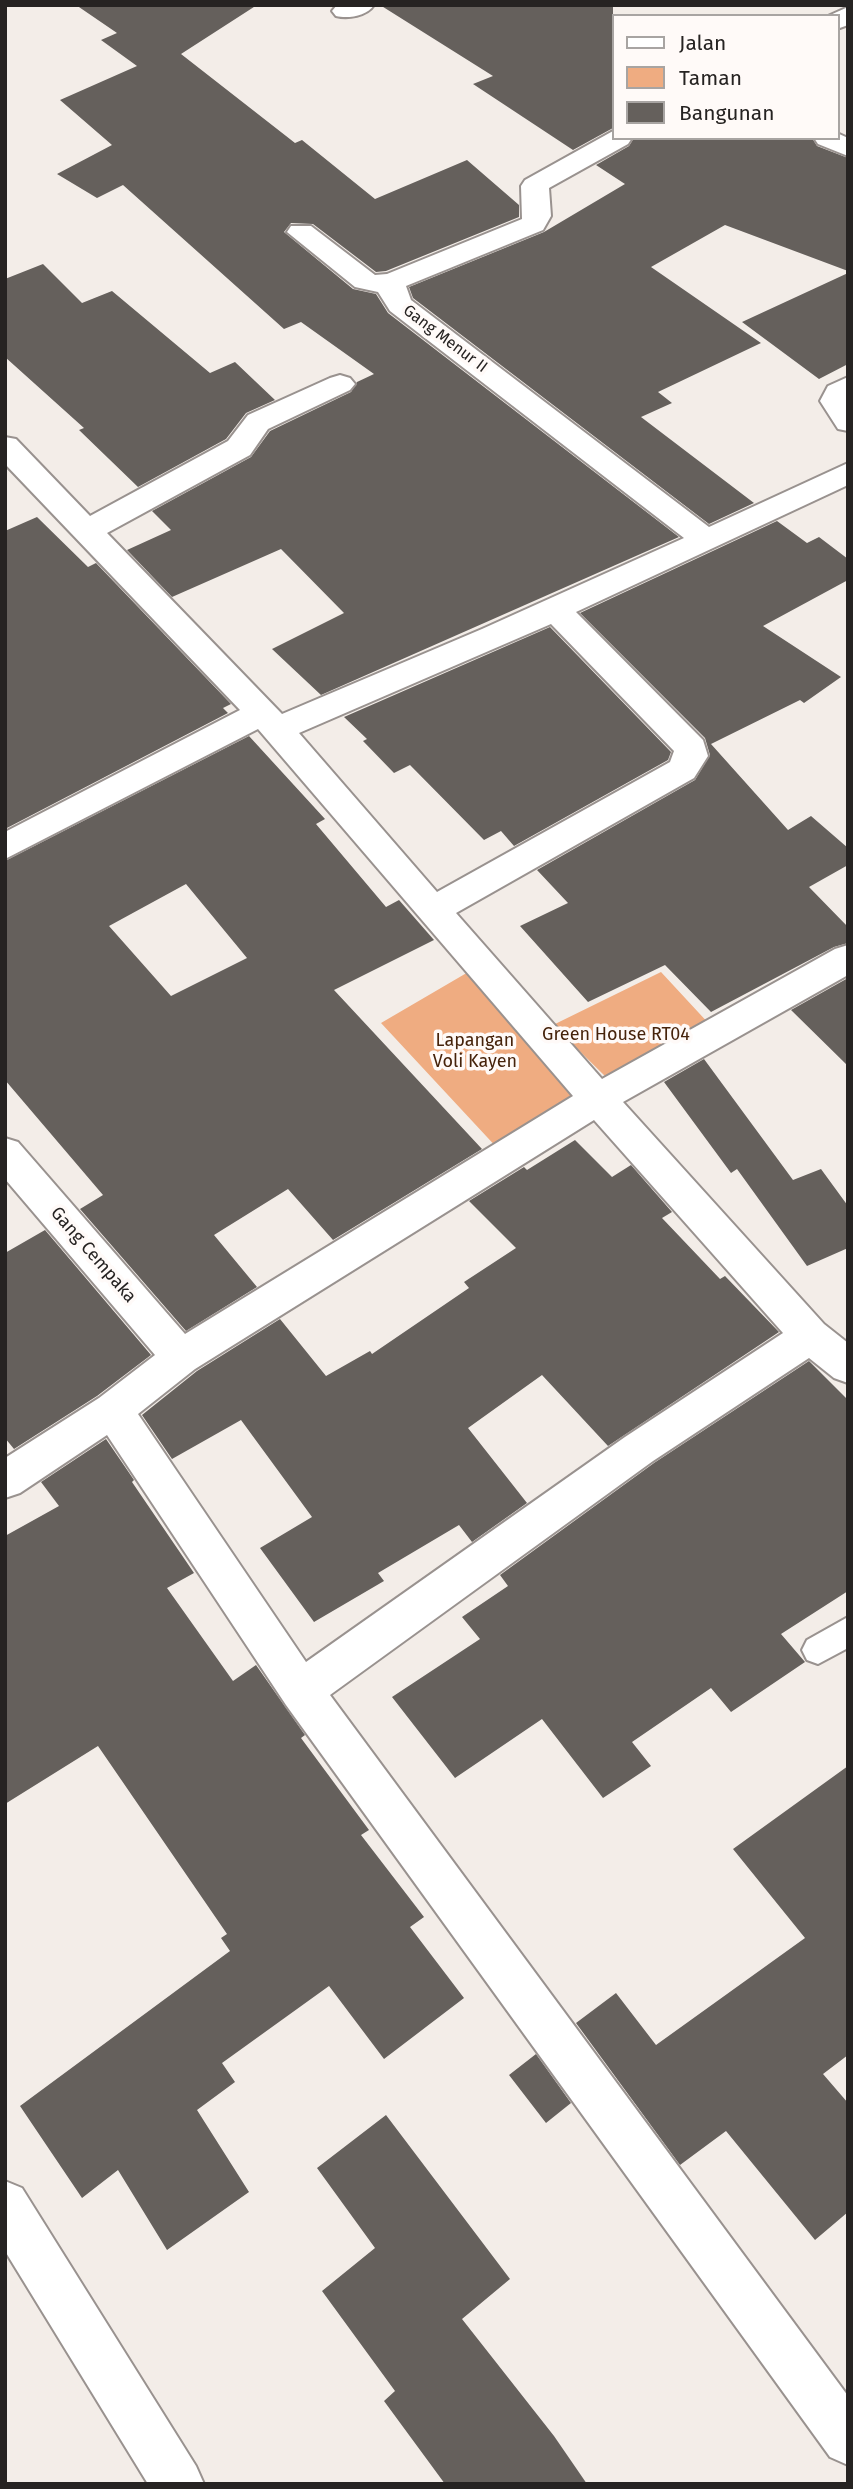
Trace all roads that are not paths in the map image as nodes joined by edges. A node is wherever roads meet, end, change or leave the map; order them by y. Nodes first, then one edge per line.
1 (616, 140) edge
2 (831, 140) edge
3 (848, 148) edge
4 (300, 232) dead end
5 (392, 282) junction
6 (340, 384) dead end
7 (848, 386) edge
8 (848, 422) edge
9 (5, 446) edge
10 (848, 473) edge
11 (87, 531) junction
12 (706, 540) junction
13 (554, 608) junction
14 (269, 721) junction
15 (5, 847) edge
16 (433, 910) junction
17 (848, 958) edge
18 (599, 1098) junction
19 (5, 1153) edge
20 (810, 1336) junction
21 (181, 1357) junction
22 (848, 1366) edge
23 (113, 1410) junction
24 (5, 1480) edge
25 (848, 1630) edge
26 (818, 1650) dead end
27 (301, 1690) junction
28 (5, 2205) edge
29 (848, 2439) edge
30 (178, 2484) edge

1 - 5 street, Gang Menur II
2 - 3 street
4 - 5 street
5 - 12 street, Gang Menur II
6 - 11 street
7 - 8 street
9 - 11 street
10 - 12 street
11 - 14 street
12 - 13 street
13 - 14 street
13 - 16 street
14 - 15 street
14 - 16 street
16 - 18 street
17 - 18 street
18 - 20 street
18 - 21 street
19 - 21 street, Gang Cempaka
20 - 22 street
20 - 27 street
21 - 23 street
23 - 24 street
23 - 27 street
25 - 26 lane
27 - 29 street
28 - 30 street

